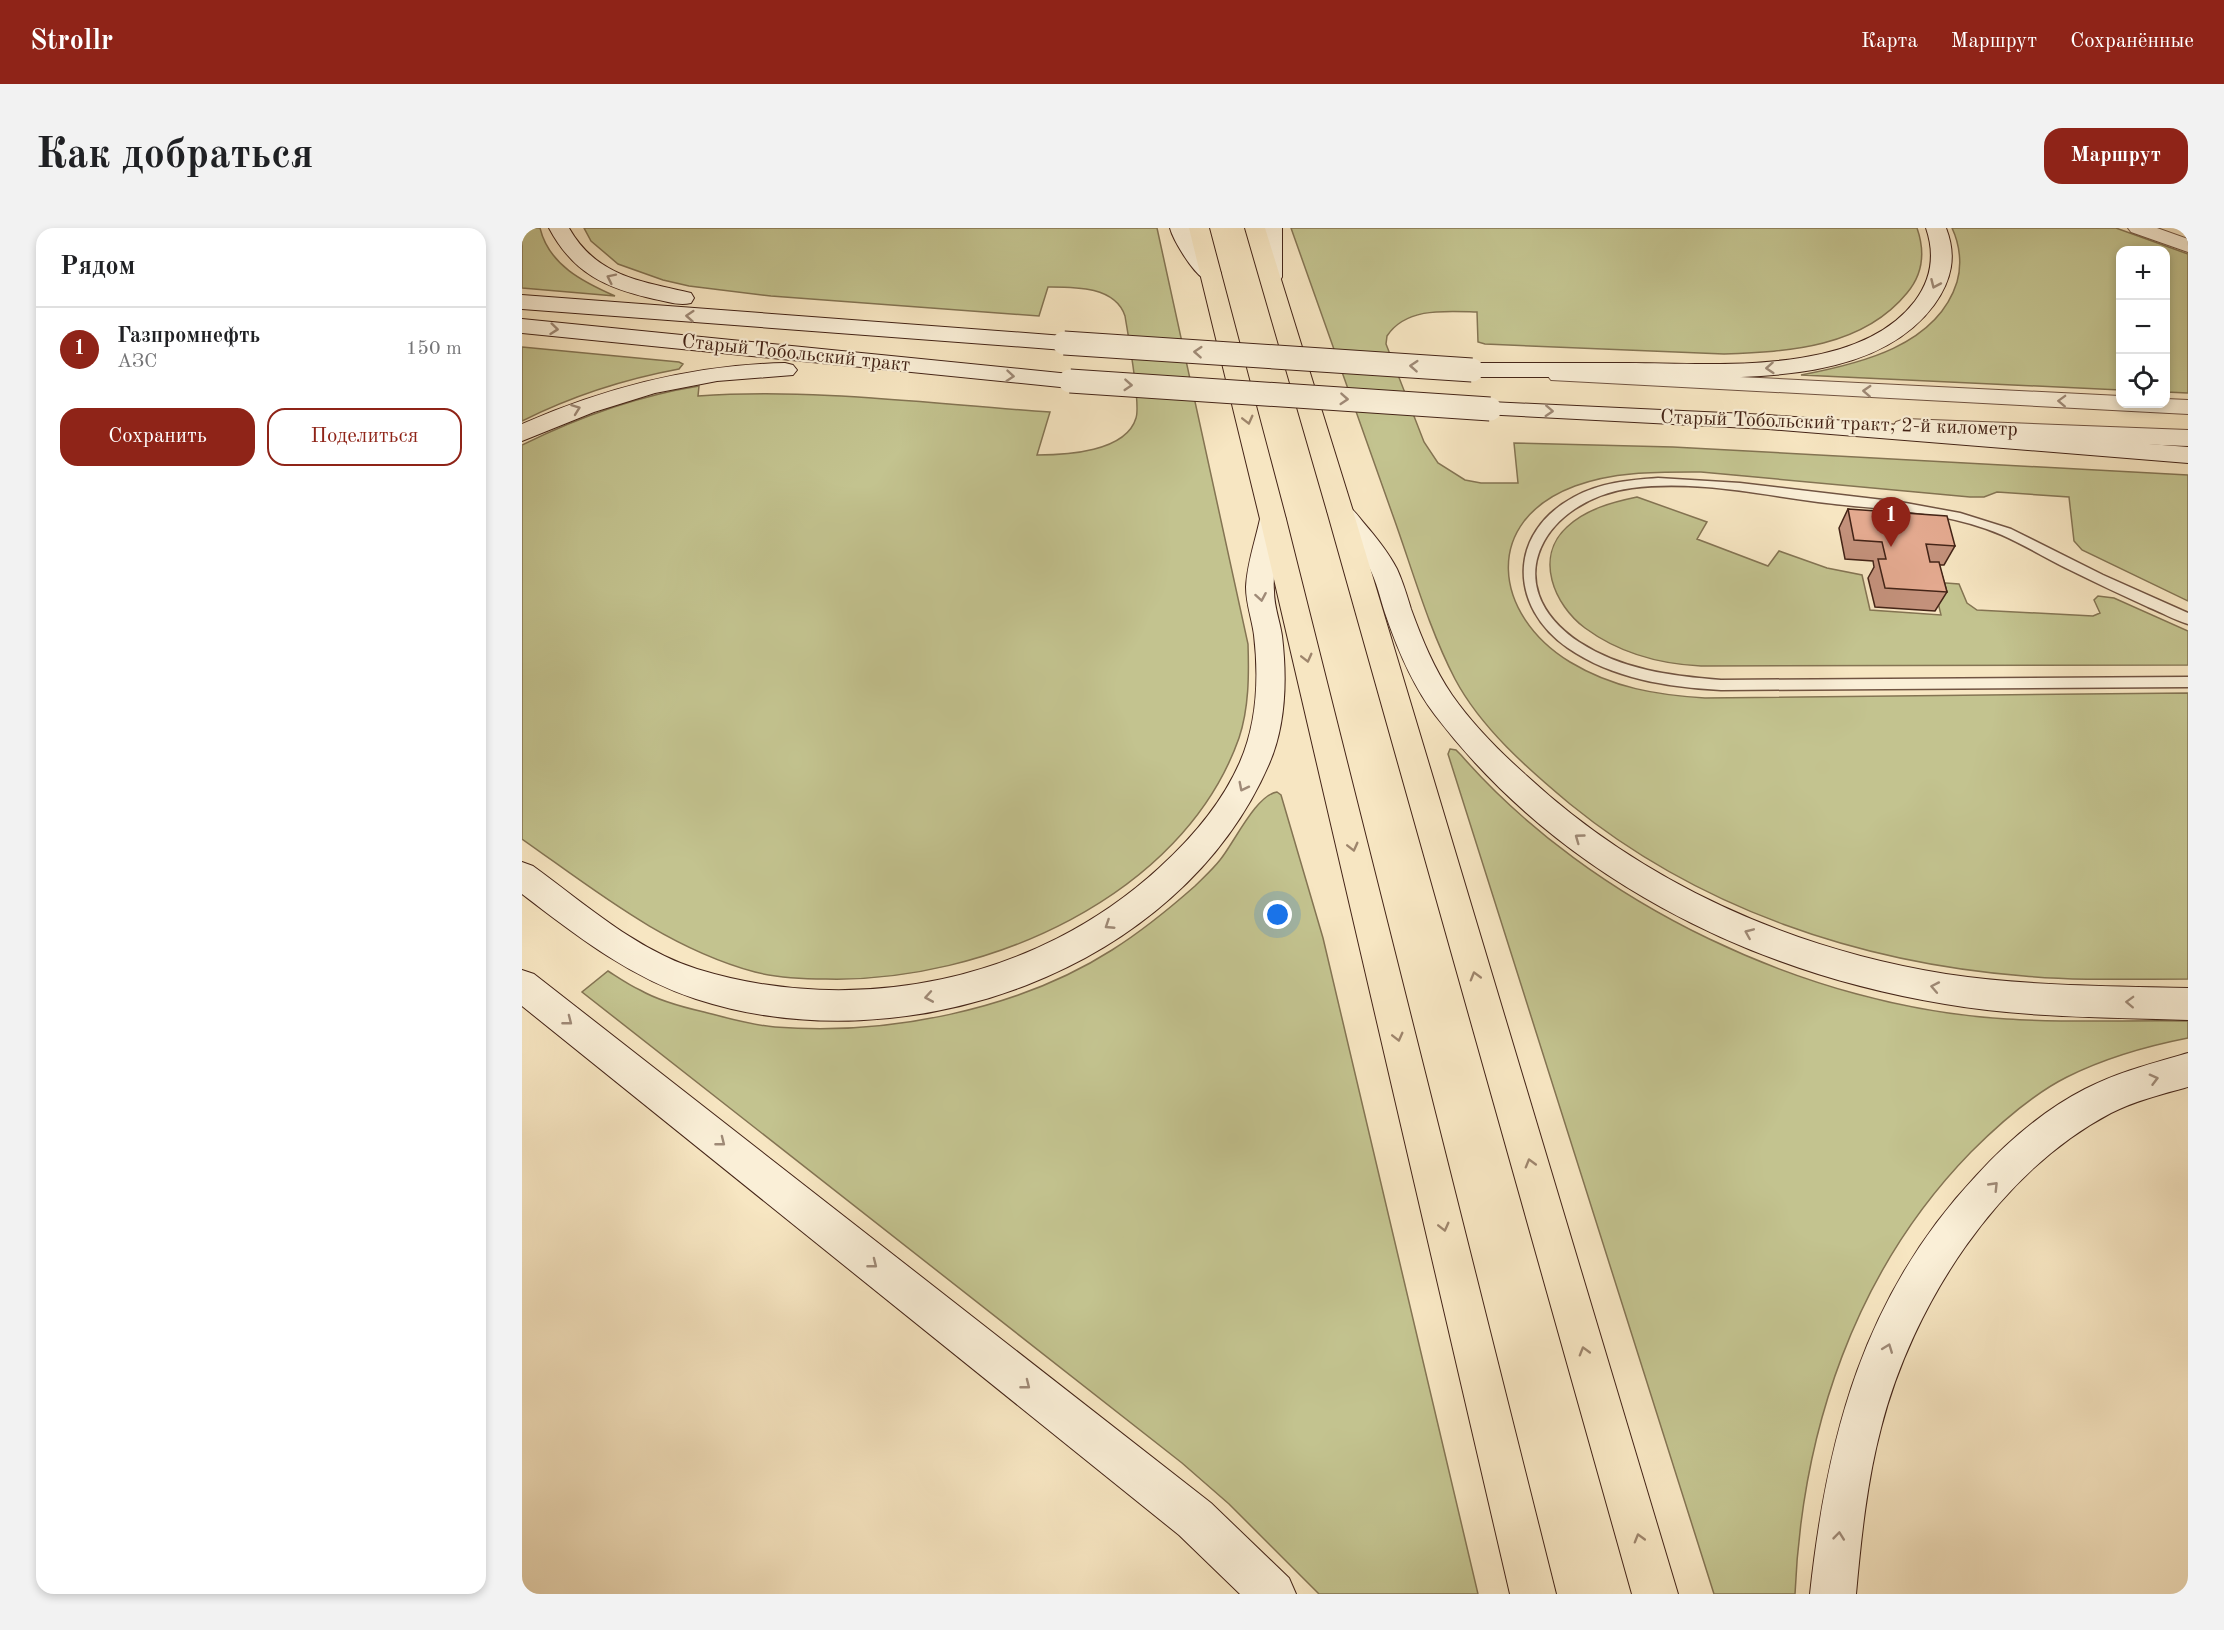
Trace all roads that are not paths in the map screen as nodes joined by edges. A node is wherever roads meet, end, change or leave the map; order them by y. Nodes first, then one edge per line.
1 (559, 228) edge
2 (1180, 228) edge
3 (1199, 228) edge
4 (1255, 228) edge
5 (1272, 228) edge
6 (1936, 228) edge
7 (2138, 228) edge
8 (2188, 246) edge
9 (1210, 273) junction
10 (1271, 277) junction
11 (522, 302) edge
12 (522, 326) edge
13 (979, 338) junction
14 (1472, 370) joint
15 (952, 371) junction
16 (1502, 372) junction
17 (1070, 381) joint
18 (2116, 403) edge
19 (2170, 406) edge
20 (2188, 407) edge
21 (1768, 422) junction
22 (522, 433) edge
23 (2188, 438) edge
24 (2188, 455) edge
25 (1340, 511) junction
26 (1273, 519) junction
27 (2188, 618) edge
28 (2188, 682) edge
29 (522, 876) edge
30 (522, 985) edge
31 (2188, 1004) edge
32 (2188, 1070) edge
33 (1273, 1594) edge
34 (1533, 1594) edge
35 (1655, 1594) edge
36 (1833, 1594) edge

13 -> 1 main road
2 - 9 main road
3 - 9 highway
4 - 10 highway
5 - 10 main road
6 -> 16 main road
7 - 8 main road
9 -> 26 highway
10 - 25 highway
13 -> 11 main road, Старый Тобольский тракт
12 -> 15 main road, Старый Тобольский тракт
14 -> 13 main road, Старый Тобольский тракт, bridge
14 - 16 main road, Старый Тобольский тракт, 2-й километр
15 -> 17 main road, Старый Тобольский тракт
22 -> 15 main road
18 -> 16 main road, Старый Тобольский тракт, 2-й километр
17 -> 21 main road, Старый Тобольский тракт, 2-й километр, bridge
19 - 20 main road, Старый Тобольский тракт, 2-й километр
21 - 23 main road, Старый Тобольский тракт, 2-й километр
21 - 24 main road
31 -> 25 main road
35 -> 25 highway
26 -> 29 main road
26 -> 34 highway
27 - 28 lane
30 -> 33 main road
36 -> 32 main road

